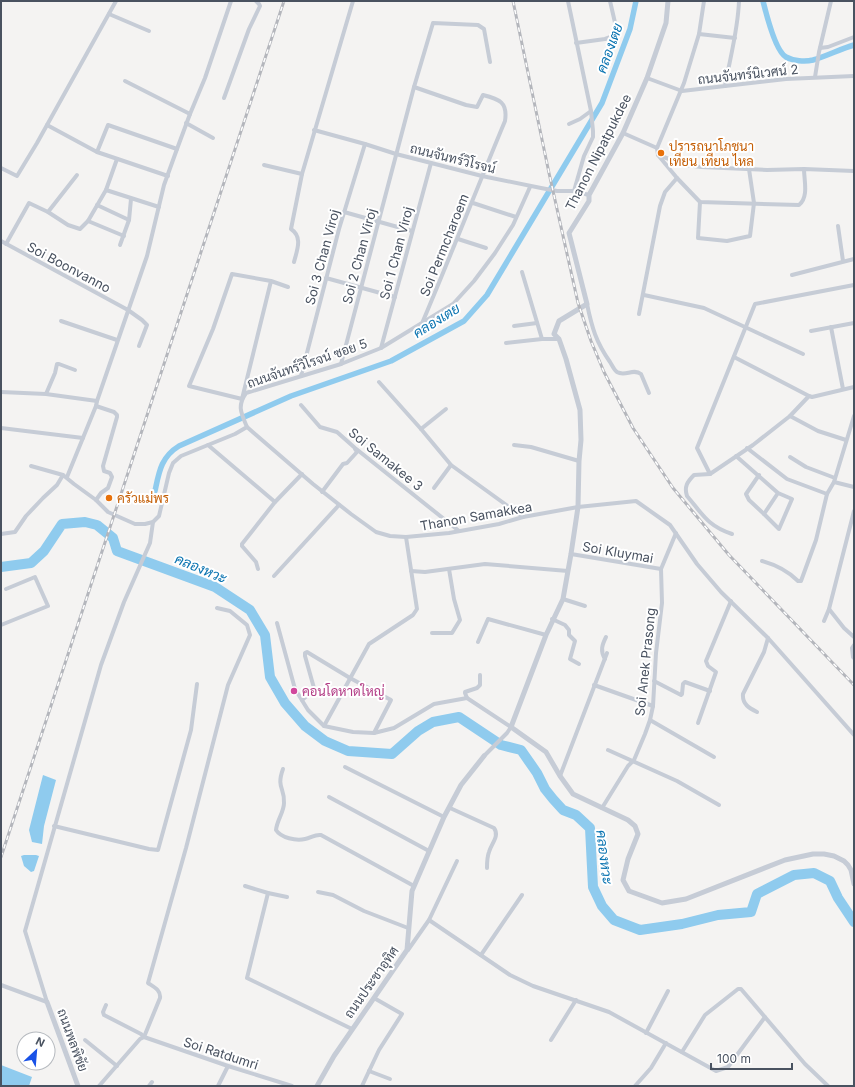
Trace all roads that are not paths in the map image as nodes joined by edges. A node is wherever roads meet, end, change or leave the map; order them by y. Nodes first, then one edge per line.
1 (116, 1) edge
2 (231, 1) edge
3 (256, 1) edge
4 (353, 1) edge
5 (568, 1) edge
6 (610, 1) edge
7 (668, 1) edge
8 (704, 1) edge
9 (739, 1) edge
10 (831, 1) edge
11 (109, 14) junction
12 (149, 32) dead end
13 (699, 34) junction
14 (854, 37) edge
15 (735, 38) junction
16 (576, 43) junction
17 (819, 50) junction
18 (490, 62) dead end
19 (854, 76) edge
20 (815, 77) junction
21 (647, 78) junction
22 (125, 81) dead end
23 (725, 86) junction
24 (414, 87) junction
25 (682, 90) junction
26 (224, 98) dead end
27 (591, 111) junction
28 (190, 114) junction
29 (186, 123) junction
30 (569, 124) dead end
31 (47, 125) junction
32 (314, 130) junction
33 (623, 133) junction
34 (213, 138) dead end
35 (365, 144) junction
36 (657, 148) junction
37 (177, 149) junction
38 (97, 152) junction
39 (396, 154) junction
40 (658, 155) junction
41 (117, 159) junction
42 (431, 163) junction
43 (264, 165) dead end
44 (1, 168) edge
45 (749, 169) junction
46 (804, 169) junction
47 (854, 171) edge
48 (302, 174) junction
49 (76, 175) dead end
50 (168, 176) junction
51 (482, 176) junction
52 (677, 178) junction
53 (530, 186) junction
54 (106, 190) junction
55 (574, 191) junction
56 (589, 195) junction
57 (131, 199) junction
58 (700, 202) junction
59 (473, 203) junction
60 (754, 203) junction
61 (97, 205) junction
62 (159, 208) junction
63 (48, 212) junction
64 (344, 212) junction
65 (516, 217) junction
66 (129, 220) junction
67 (88, 221) junction
68 (379, 222) junction
69 (838, 226) dead end
70 (412, 231) junction
71 (124, 236) junction
72 (458, 239) junction
73 (1, 241) edge
74 (6, 244) junction
75 (120, 245) dead end
76 (486, 248) dead end
77 (854, 259) edge
78 (843, 261) junction
79 (294, 262) dead end
80 (522, 272) dead end
81 (792, 276) dead end
82 (326, 278) junction
83 (271, 281) junction
84 (854, 285) edge
85 (288, 286) dead end
86 (360, 287) junction
87 (644, 294) junction
88 (395, 297) junction
89 (587, 304) junction
90 (128, 310) junction
91 (639, 314) dead end
92 (61, 321) dead end
93 (422, 322) junction
94 (537, 323) junction
95 (854, 323) edge
96 (514, 326) dead end
97 (830, 327) junction
98 (746, 328) junction
99 (811, 331) dead end
100 (542, 338) junction
101 (559, 339) junction
102 (118, 340) junction
103 (506, 343) dead end
104 (139, 346) dead end
105 (381, 348) junction
106 (804, 354) dead end
107 (734, 358) junction
108 (341, 364) junction
109 (75, 370) dead end
110 (301, 376) junction
111 (379, 382) dead end
112 (854, 387) edge
113 (843, 389) junction
114 (1, 392) edge
115 (649, 393) dead end
116 (46, 394) junction
117 (809, 396) junction
118 (242, 399) junction
119 (96, 403) junction
120 (302, 405) dead end
121 (446, 409) dead end
122 (790, 416) junction
123 (854, 416) edge
124 (247, 427) junction
125 (1, 428) edge
126 (421, 429) junction
127 (83, 438) junction
128 (846, 440) junction
129 (208, 445) junction
130 (514, 445) dead end
131 (355, 448) junction
132 (747, 448) junction
133 (736, 456) junction
134 (790, 457) dead end
135 (579, 461) junction
136 (451, 465) junction
137 (31, 466) dead end
138 (302, 474) junction
139 (710, 474) junction
140 (759, 475) junction
141 (65, 476) junction
142 (834, 480) junction
143 (854, 487) edge
144 (434, 488) dead end
145 (322, 492) junction
146 (778, 493) junction
147 (827, 494) junction
148 (96, 500) junction
149 (275, 502) junction
150 (339, 505) junction
151 (578, 507) junction
152 (854, 511) edge
153 (764, 514) junction
154 (523, 517) junction
155 (153, 522) junction
156 (459, 531) junction
157 (676, 532) junction
158 (1, 534) edge
159 (732, 534) dead end
160 (406, 538) junction
161 (572, 554) junction
162 (762, 560) dead end
163 (258, 569) dead end
164 (449, 569) junction
165 (661, 569) junction
166 (411, 571) junction
167 (568, 571) junction
168 (274, 576) dead end
169 (6, 589) dead end
170 (563, 599) junction
171 (731, 601) junction
172 (585, 606) dead end
173 (217, 608) dead end
174 (829, 609) junction
175 (552, 619) junction
176 (824, 621) dead end
177 (277, 623) dead end
178 (1, 625) edge
179 (432, 633) dead end
180 (546, 635) junction
181 (606, 636) dead end
182 (854, 637) edge
183 (768, 638) junction
184 (478, 642) dead end
185 (854, 645) edge
186 (607, 653) dead end
187 (854, 658) edge
188 (605, 659) junction
189 (580, 664) dead end
190 (480, 675) dead end
191 (350, 678) junction
192 (654, 681) junction
193 (197, 684) dead end
194 (594, 685) junction
195 (710, 691) junction
196 (467, 698) junction
197 (302, 700) junction
198 (653, 706) junction
199 (757, 712) dead end
200 (650, 720) junction
201 (698, 723) dead end
202 (324, 726) junction
203 (511, 726) junction
204 (374, 733) junction
205 (854, 735) edge
206 (608, 750) dead end
207 (484, 756) joint
208 (714, 757) dead end
209 (634, 760) junction
210 (346, 767) dead end
211 (283, 769) dead end
212 (560, 776) junction
213 (329, 797) dead end
214 (719, 805) dead end
215 (450, 808) junction
216 (602, 808) junction
217 (444, 817) junction
218 (54, 826) junction
219 (429, 851) junction
220 (457, 861) dead end
221 (487, 868) dead end
222 (854, 884) edge
223 (245, 886) dead end
224 (414, 886) junction
225 (318, 892) dead end
226 (268, 893) junction
227 (522, 895) dead end
228 (287, 897) dead end
229 (429, 920) junction
230 (408, 928) junction
231 (407, 950) junction
232 (481, 955) junction
233 (1, 985) edge
234 (668, 991) dead end
235 (374, 998) junction
236 (576, 1000) junction
237 (47, 1002) junction
238 (106, 1005) dead end
239 (765, 1016) junction
240 (352, 1029) junction
241 (646, 1033) junction
242 (144, 1037) junction
243 (85, 1040) dead end
244 (551, 1040) dead end
245 (666, 1043) junction
246 (682, 1052) junction
247 (117, 1066) junction
248 (228, 1066) junction
249 (369, 1071) junction
250 (390, 1079) dead end
251 (78, 1086) edge
252 (99, 1086) edge
253 (218, 1086) edge
254 (292, 1086) edge
255 (317, 1086) edge
256 (362, 1086) edge
257 (635, 1086) edge
258 (828, 1086) edge

1 - 11 street
2 - 28 street
3 - 26 street
4 - 32 street
5 - 16 street
6 - 16 street
7 - 21 street, Thanon Nipatpukdee
8 - 13 street
9 - 15 street
10 - 17 street
11 - 12 street
11 - 31 street
13 - 15 street
13 - 25 street
14 - 17 street
15 - 23 street
16 - 27 street
17 - 20 street
18 - 24 street, Soi 2 Chan Viroj
19 - 20 street, ถนนจันทร์นิเวศน์ 2
20 - 23 street, ถนนจันทร์นิเวศน์ 2
21 - 25 street, ถนนจันทร์นิเวศน์ 2
21 - 33 street, Thanon Nipatpukdee
22 - 28 street
23 - 25 street, ถนนจันทร์นิเวศน์ 2
24 - 39 street, Soi 2 Chan Viroj
24 - 51 street, Soi Permcharoem
25 - 36 street
27 - 30 street
27 - 55 street
28 - 29 street
29 - 34 street
29 - 37 street
31 - 38 street
31 - 44 street
32 - 35 street, ถนนจันทร์วิโรจน์
32 - 48 street
33 - 36 street
33 - 56 street, Thanon Nipatpukdee
35 - 39 street, ถนนจันทร์วิโรจน์
35 - 64 street, Soi 3 Chan Viroj
36 - 40 street
37 - 38 street
37 - 50 street
38 - 41 street
39 - 42 street, ถนนจันทร์วิโรจน์
39 - 68 street, Soi 2 Chan Viroj
40 - 45 street
40 - 52 street
41 - 50 street
41 - 54 street
42 - 51 street, ถนนจันทร์วิโรจน์
42 - 70 street, Soi 1 Chan Viroj
43 - 48 street
45 - 46 street
45 - 60 street
46 - 47 street
46 - 60 street
48 - 79 street
49 - 63 street
50 - 62 street
51 - 53 street, ถนนจันทร์วิโรจน์
51 - 59 street, Soi Permcharoem
52 - 58 street
52 - 87 street
53 - 55 street, ถนนจันทร์วิโรจน์
53 - 65 street, ถนนจันทร์วิโรจน์ ซอย 5
54 - 57 street
54 - 61 street
55 - 56 street, ถนนจันทร์วิโรจน์
56 - 89 street, Thanon Nipatpukdee
57 - 62 street
57 - 66 street
58 - 60 street
58 - 60 street
59 - 65 street
59 - 72 street, Soi Permcharoem
61 - 66 street
61 - 67 street
62 - 90 street
63 - 67 street
63 - 74 street
64 - 68 street
64 - 82 street, Soi 3 Chan Viroj
65 - 93 street, ถนนจันทร์วิโรจน์ ซอย 5
66 - 71 street
67 - 71 street
68 - 70 street
68 - 86 street, Soi 2 Chan Viroj
69 - 78 street
70 - 88 street, Soi 1 Chan Viroj
71 - 75 street
72 - 76 street
72 - 93 street, Soi Permcharoem
73 - 74 street, Soi Boonvanno
74 - 90 street, Soi Boonvanno
77 - 78 street
78 - 81 street
80 - 94 street
82 - 86 street
82 - 110 street, Soi 3 Chan Viroj
83 - 85 street
83 - 118 street
83 - 118 street
84 - 98 street
86 - 88 street
86 - 108 street, Soi 2 Chan Viroj
87 - 91 street
87 - 98 street
88 - 105 street, Soi 1 Chan Viroj
89 - 101 street
89 - 115 street
90 - 102 street
90 - 104 street, Soi Boonvanno
92 - 102 street
93 - 105 street, ถนนจันทร์วิโรจน์ ซอย 5
94 - 96 street
94 - 100 street
95 - 97 street
97 - 99 street
97 - 113 street
98 - 106 street
98 - 107 street
100 - 101 street
100 - 103 street
101 - 135 street
102 - 119 street
105 - 108 street, ถนนจันทร์วิโรจน์ ซอย 5
107 - 117 street
107 - 139 street
108 - 110 street, ถนนจันทร์วิโรจน์ ซอย 5
109 - 116 street
110 - 118 street, ถนนจันทร์วิโรจน์ ซอย 5
111 - 126 street
112 - 113 street
113 - 117 street
114 - 116 street
116 - 119 street
117 - 122 street
118 - 124 street, ถนนจันทร์วิโรจน์ ซอย 5
119 - 127 street
119 - 148 street
120 - 131 street, Soi Samakee 3
121 - 126 street
122 - 128 street
122 - 132 street
123 - 128 street
124 - 129 street
124 - 138 street, Thanon Samakkea
125 - 127 street
126 - 136 street
127 - 141 street
128 - 142 street
129 - 149 street
129 - 155 street
130 - 135 street
131 - 145 street
131 - 156 street, Soi Samakee 3
132 - 133 street
132 - 147 street
133 - 139 street
133 - 140 street
134 - 142 street
135 - 151 street
136 - 144 street
136 - 154 street
137 - 141 street
138 - 145 street, Thanon Samakkea
138 - 149 street
139 - 159 street
140 - 146 street
140 - 153 street
141 - 148 street
141 - 158 street
142 - 143 street
142 - 147 street
145 - 150 street, Thanon Samakkea
146 - 153 street
146 - 153 street
147 - 162 street
148 - 155 street
149 - 163 street
150 - 160 street, Thanon Samakkea
150 - 168 street
151 - 154 street, Thanon Samakkea
151 - 157 street, Thanon Samakkea
151 - 161 street
152 - 174 street
154 - 156 street, Thanon Samakkea
155 - 218 street
156 - 160 street, Thanon Samakkea
157 - 165 street, Soi Anek Prasong
157 - 171 street, Thanon Samakkea
160 - 166 street
161 - 165 street, Soi Kluymai
161 - 167 street
164 - 166 street
164 - 167 street
164 - 179 street
165 - 192 street, Soi Anek Prasong
166 - 191 street
167 - 170 street
169 - 178 street
170 - 172 street
170 - 175 street
171 - 183 street, Thanon Samakkea
171 - 195 street
173 - 242 street
174 - 176 street
174 - 182 street
175 - 180 street
175 - 189 street
177 - 197 street
180 - 184 street
180 - 203 street
181 - 188 street
183 - 199 street
183 - 205 street, Thanon Samakkea
185 - 187 street
186 - 188 street
188 - 194 street
190 - 196 street
191 - 197 street
191 - 202 street
191 - 204 street
192 - 195 street
192 - 198 street, Soi Anek Prasong
193 - 218 street
194 - 198 street
194 - 212 street
195 - 201 street
196 - 203 street
196 - 204 street
197 - 202 street
198 - 200 street, Soi Anek Prasong
200 - 208 street
200 - 209 street, Soi Anek Prasong
202 - 204 street
203 - 207 street
203 - 212 street
206 - 209 street
207 - 215 street, ถนนประชาอุทิศ
209 - 214 street
209 - 216 street, Soi Anek Prasong
210 - 217 street
211 - 224 street
212 - 216 street
213 - 219 street
215 - 217 street, ถนนประชาอุทิศ
215 - 221 street
216 - 222 street
217 - 219 street, ถนนประชาอุทิศ
218 - 237 street
219 - 224 street, ถนนประชาอุทิศ
220 - 229 street
223 - 226 street
224 - 230 street, ถนนประชาอุทิศ
225 - 230 street
226 - 228 street
226 - 240 street
227 - 232 street
229 - 231 street
229 - 232 street
230 - 231 street, ถนนประชาอุทิศ
231 - 235 street, ถนนประชาอุทิศ
232 - 236 street
233 - 237 street
234 - 241 street
235 - 240 street, ถนนประชาอุทิศ
235 - 249 street
236 - 241 street
236 - 244 street
237 - 251 street, ถนนพลพิชัย
238 - 242 street, Soi Ratdumri
239 - 246 street
239 - 246 street
239 - 258 street
240 - 255 street, ถนนประชาอุทิศ
241 - 245 street
242 - 247 street
242 - 248 street, Soi Ratdumri
243 - 247 street
245 - 246 street
245 - 257 street
247 - 252 street
248 - 253 street
248 - 254 street, Soi Ratdumri
249 - 250 street
249 - 256 street

